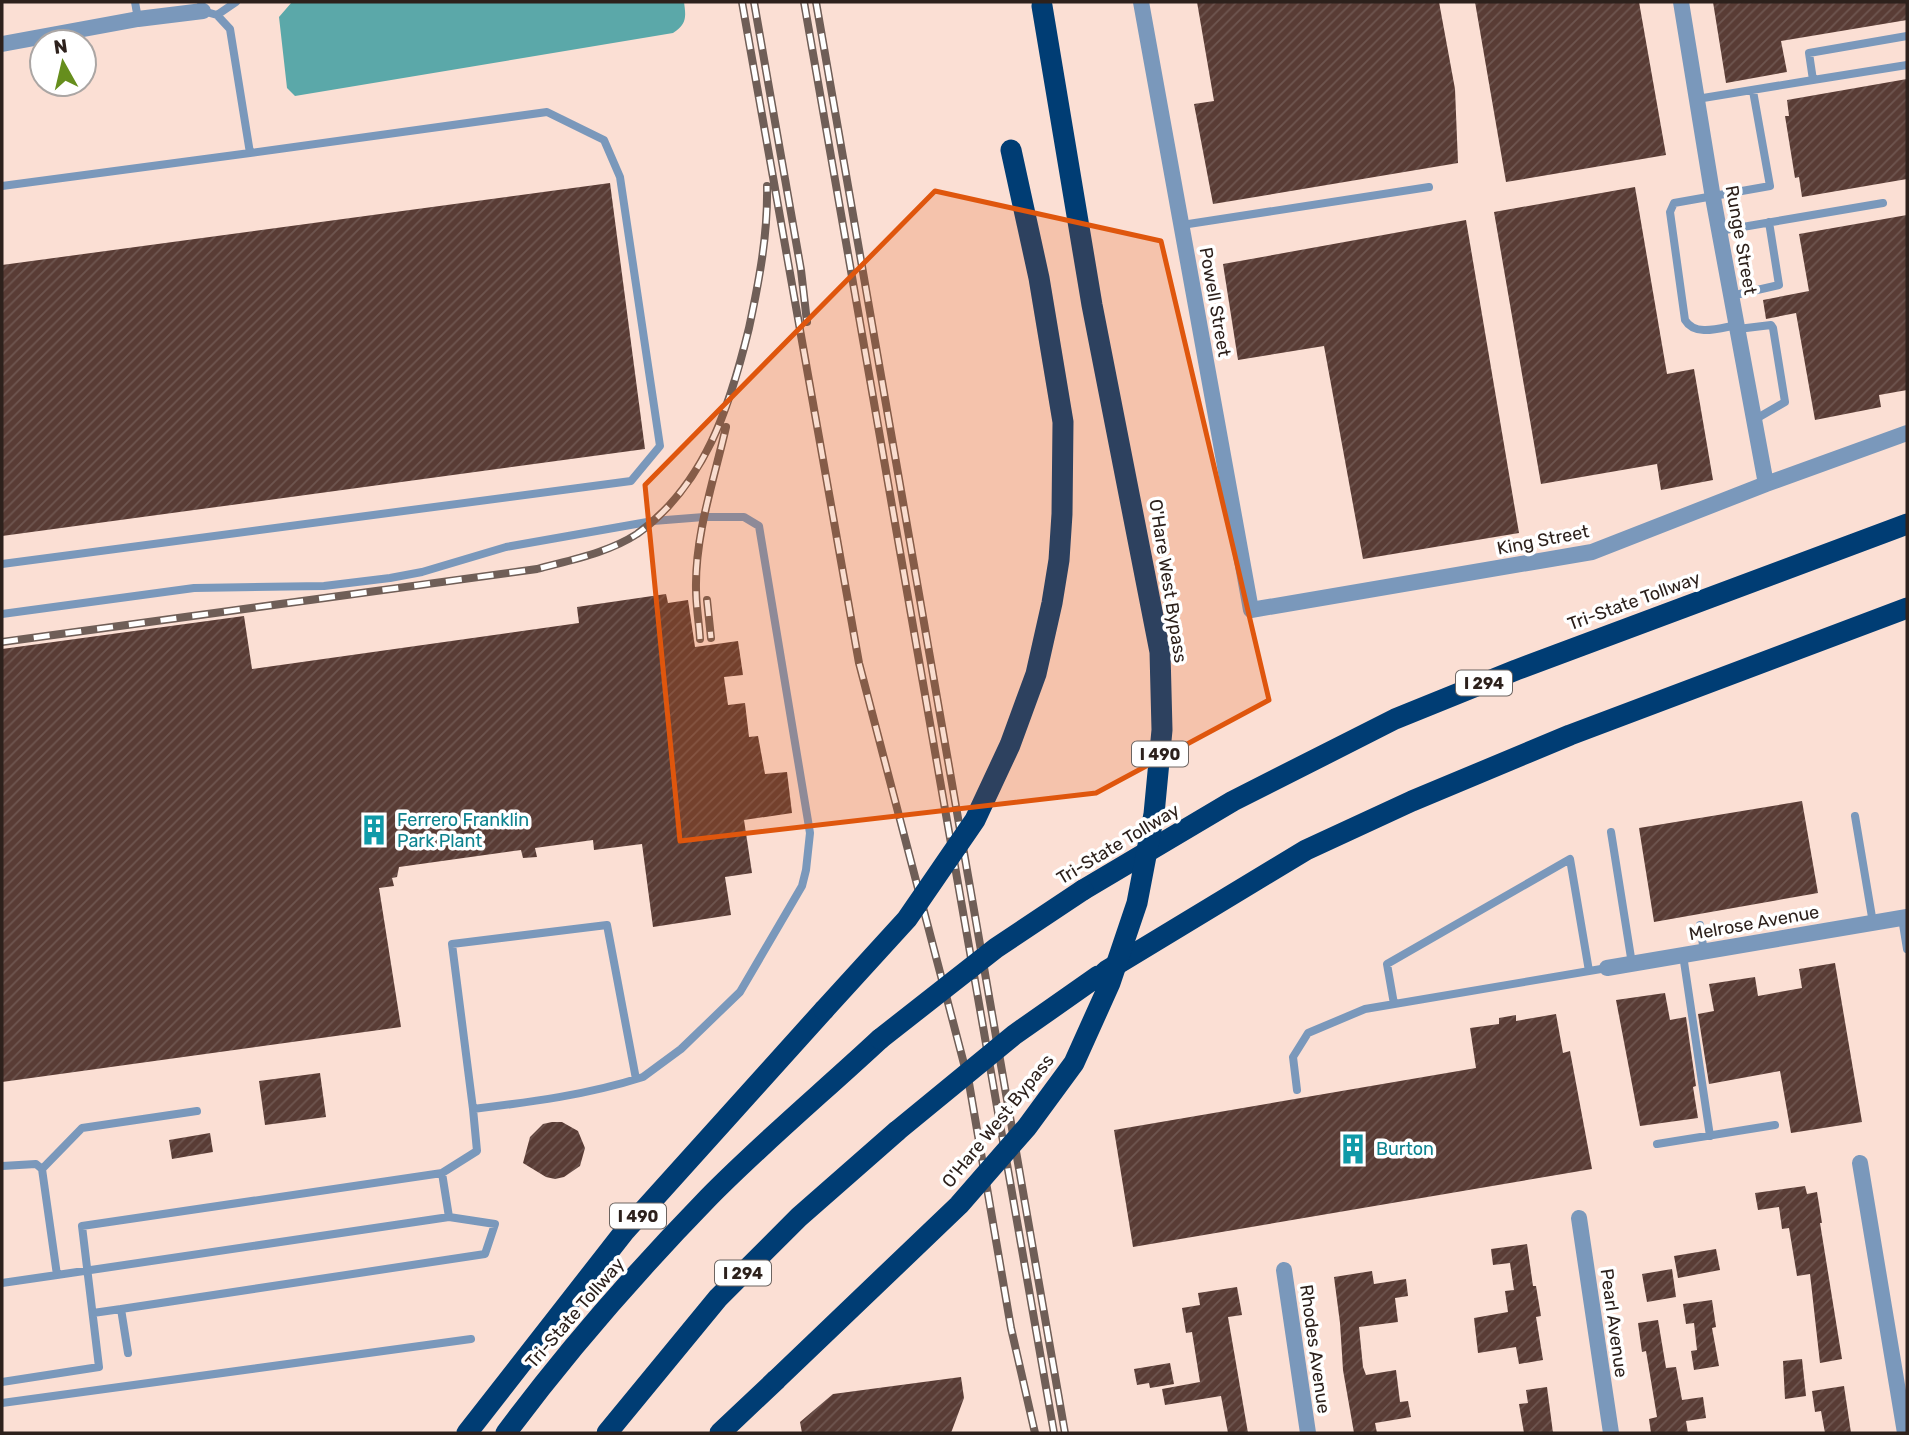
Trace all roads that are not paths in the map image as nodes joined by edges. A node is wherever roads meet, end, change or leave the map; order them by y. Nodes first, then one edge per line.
1 (135, 2) edge
2 (236, 2) edge
3 (1141, 2) edge
4 (1681, 2) edge
5 (1042, 6) dead end
6 (207, 9) edge
7 (138, 19) junction
8 (1907, 36) edge
9 (2, 44) edge
10 (1907, 65) edge
11 (1813, 80) junction
12 (1752, 91) junction
13 (1697, 99) junction
14 (1012, 150) dead end
15 (250, 153) junction
16 (2, 186) edge
17 (1429, 187) dead end
18 (1713, 197) junction
19 (1883, 203) dead end
20 (1769, 222) junction
21 (1182, 225) junction
22 (1719, 231) junction
23 (1731, 296) junction
24 (1737, 327) junction
25 (1754, 420) junction
26 (1907, 433) edge
27 (1766, 484) junction
28 (1907, 524) edge
29 (2, 564) edge
30 (1907, 608) edge
31 (1251, 610) joint
32 (2, 614) edge
33 (1855, 816) dead end
34 (1611, 832) dead end
35 (1905, 917) edge
36 (1873, 923) junction
37 (1700, 926) dead end
38 (1907, 949) edge
39 (1704, 951) junction
40 (1683, 955) junction
41 (1632, 964) junction
42 (1607, 968) joint
43 (1589, 971) junction
44 (1394, 1004) junction
45 (636, 1079) junction
46 (1297, 1090) dead end
47 (473, 1109) junction
48 (197, 1111) dead end
49 (1775, 1125) dead end
50 (1710, 1136) junction
51 (1657, 1144) dead end
52 (1860, 1163) dead end
53 (2, 1166) edge
54 (42, 1170) junction
55 (442, 1173) junction
56 (449, 1217) junction
57 (1579, 1218) dead end
58 (88, 1270) junction
59 (1284, 1270) dead end
60 (57, 1275) junction
61 (2, 1283) edge
62 (121, 1309) junction
63 (93, 1313) junction
64 (471, 1339) dead end
65 (128, 1353) dead end
66 (2, 1382) edge
67 (2, 1403) edge
68 (467, 1433) edge
69 (506, 1433) edge
70 (607, 1433) edge
71 (720, 1433) edge
72 (1308, 1433) edge
73 (1611, 1433) edge
74 (1905, 1433) edge

1 - 7 lane
2 - 6 lane
3 - 21 street, Powell Street
4 - 13 street, Runge Street
5 - 71 highway, O'Hare West Bypass / I 490, bridge
6 - 7 street
6 - 15 lane
7 - 9 street
8 - 11 lane
10 - 11 lane
11 - 12 lane
12 - 13 lane
12 - 18 lane
13 - 18 street, Runge Street
14 - 68 highway, I 490, bridge
15 - 16 lane
15 - 29 lane
17 - 21 lane
18 - 22 street, Runge Street
18 - 24 lane
19 - 20 lane
20 - 22 lane
20 - 23 lane
21 - 31 street, Powell Street
22 - 23 street, Runge Street
23 - 24 street, Runge Street
24 - 25 street, Runge Street
24 - 25 lane
25 - 27 street, Runge Street
26 - 27 street, King Street
27 - 31 street, King Street
28 - 69 highway, Tri-State Tollway / I 294, bridge
30 - 70 highway, I 294, bridge
32 - 45 lane
33 - 36 lane
34 - 41 lane
35 - 36 street, Melrose Avenue
35 - 38 lane
36 - 39 street, Melrose Avenue
37 - 39 lane
39 - 40 street, Melrose Avenue
40 - 41 street, Melrose Avenue
40 - 50 lane
41 - 42 street, Melrose Avenue
42 - 43 lane
43 - 44 lane
43 - 44 lane
44 - 46 lane
45 - 47 lane
45 - 47 lane
47 - 55 lane
48 - 54 lane
49 - 50 lane
50 - 51 lane
52 - 74 street
53 - 54 lane
54 - 60 lane
55 - 56 lane
55 - 58 lane
56 - 58 lane
56 - 62 lane
57 - 73 street, Pearl Avenue
58 - 60 lane
58 - 63 lane
59 - 72 street, Rhodes Avenue
60 - 61 lane
62 - 63 lane
62 - 65 lane
63 - 66 lane
64 - 67 lane

